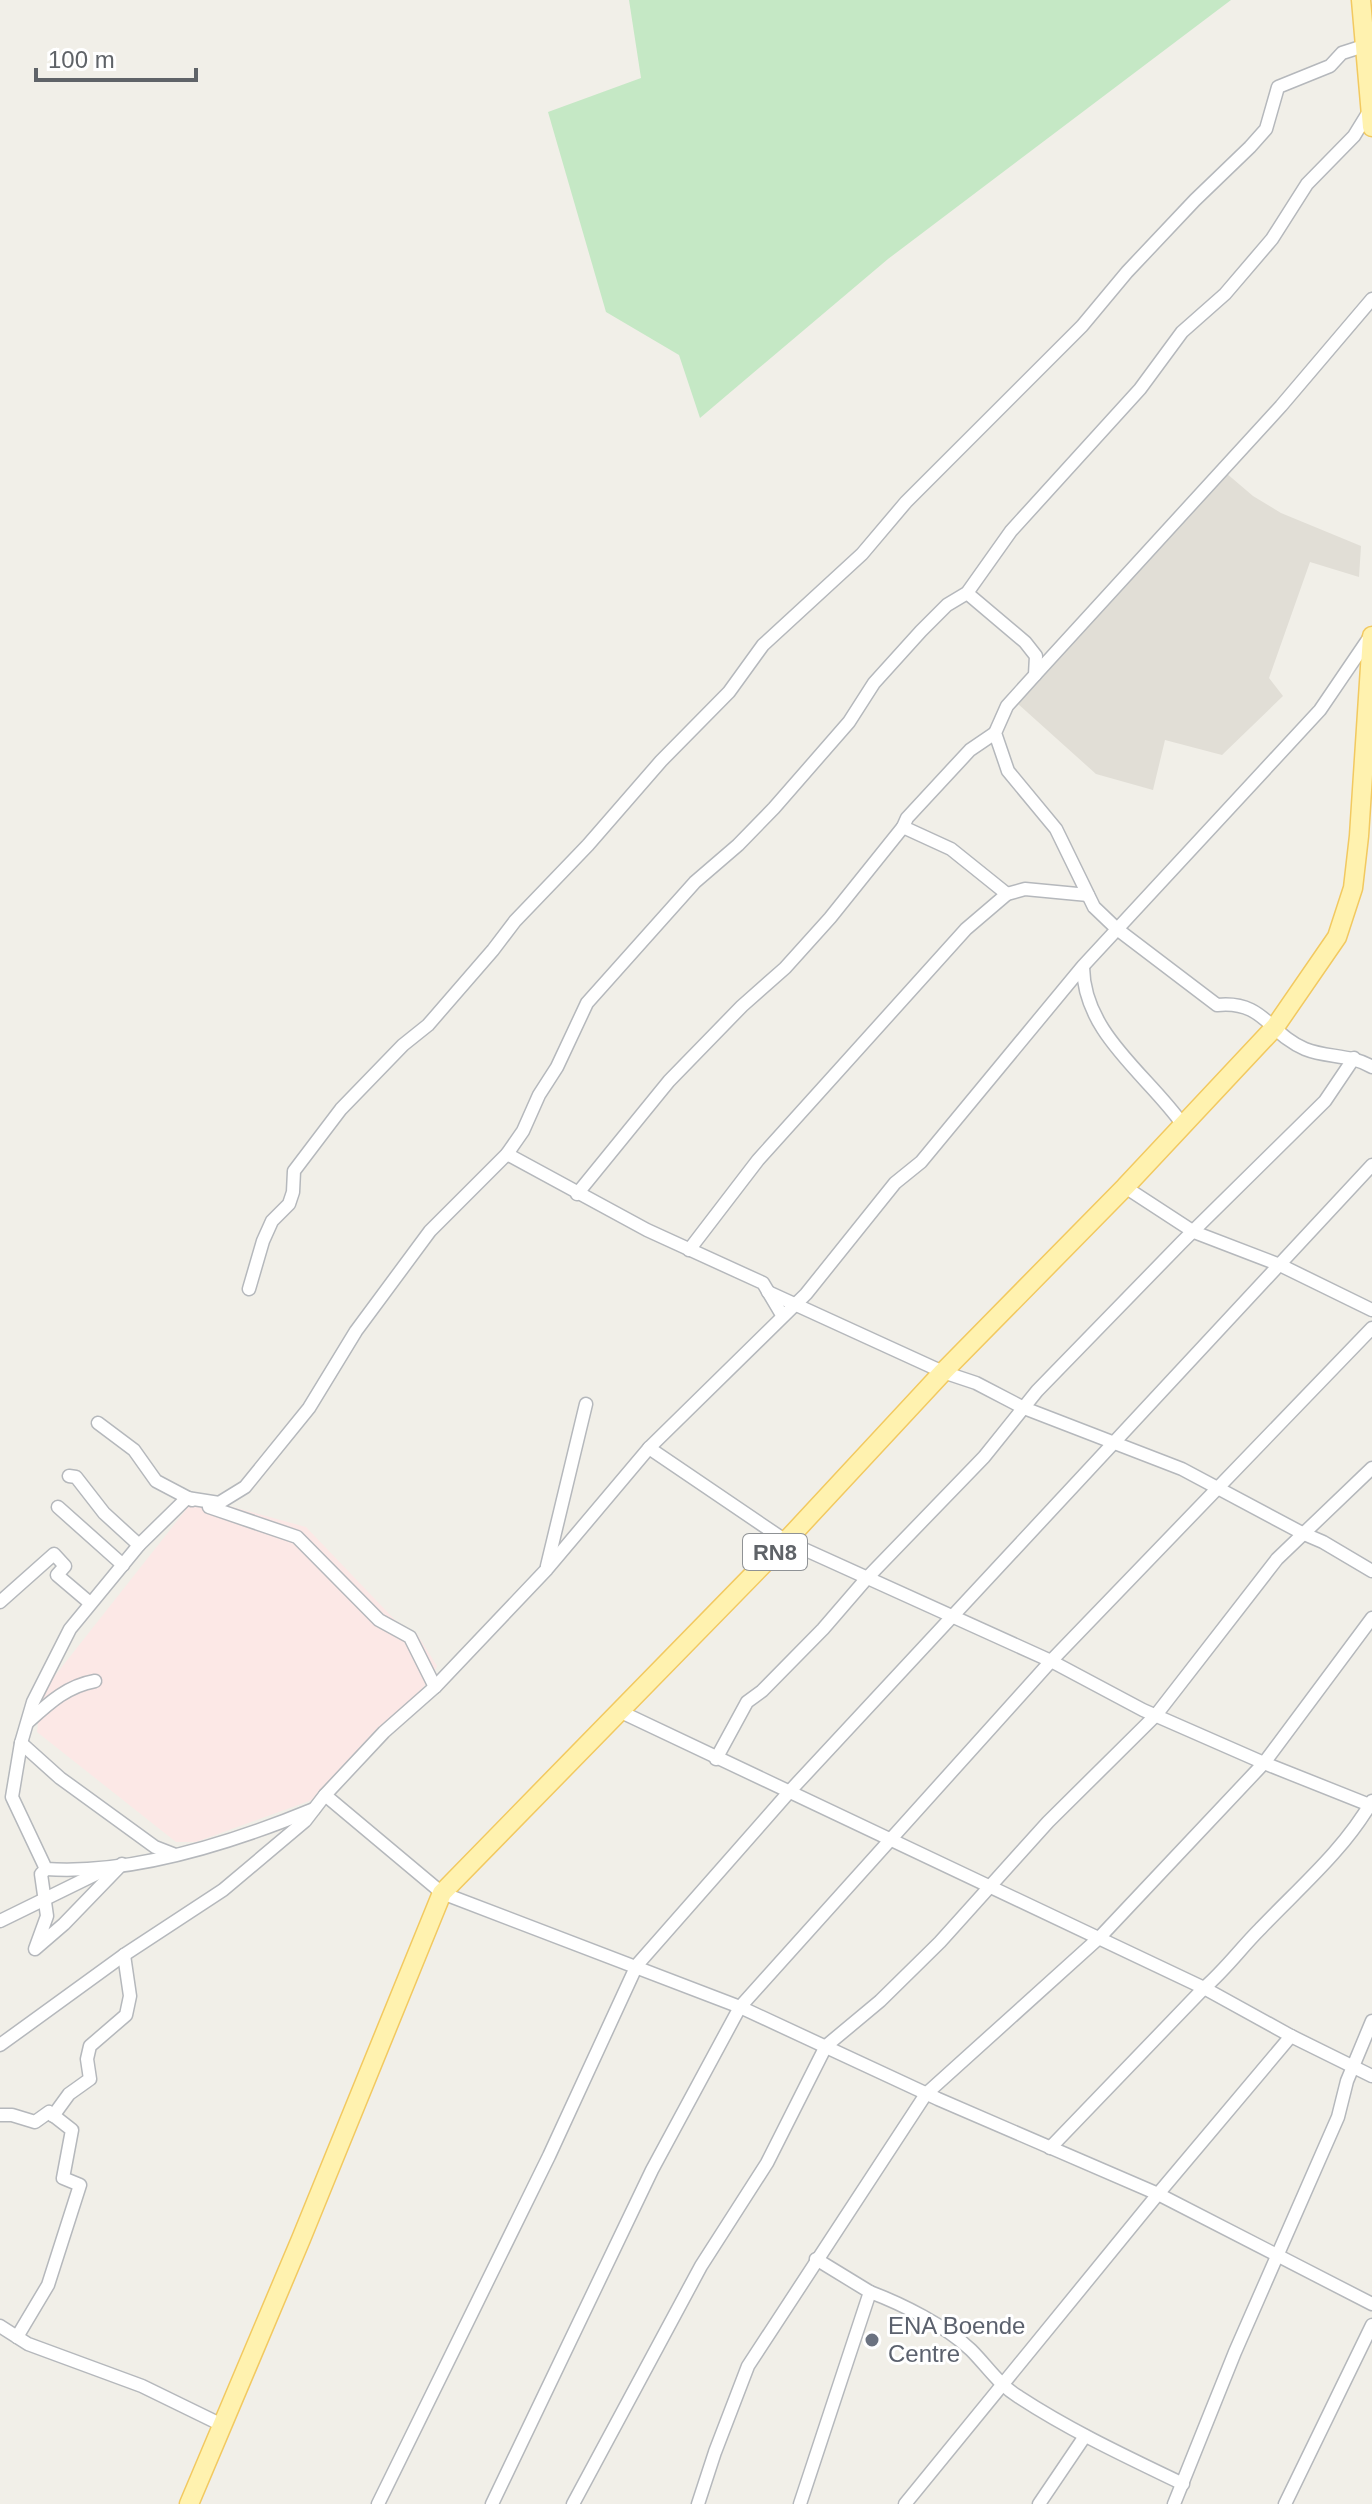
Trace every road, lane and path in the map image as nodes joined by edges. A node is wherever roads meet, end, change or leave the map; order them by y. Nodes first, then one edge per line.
1 (1361, 0) edge
2 (1369, 44) edge
3 (1371, 117) edge
4 (1372, 299) edge
5 (967, 593) junction
6 (1372, 635) edge
7 (1035, 675) junction
8 (995, 733) junction
9 (903, 827) junction
10 (1007, 894) junction
11 (1088, 895) junction
12 (1117, 929) junction
13 (1083, 966) junction
14 (1275, 1027) junction
15 (1354, 1058) junction
16 (1372, 1067) edge
17 (1183, 1125) junction
18 (507, 1154) junction
19 (1372, 1165) edge
20 (1125, 1187) junction
21 (577, 1194) junction
22 (1194, 1232) junction
23 (689, 1250) junction
24 (1280, 1265) junction
25 (249, 1289) dead end
26 (768, 1292) junction
27 (796, 1303) junction
28 (1372, 1310) edge
29 (782, 1315) junction
30 (1372, 1328) edge
31 (943, 1372) junction
32 (586, 1404) dead end
33 (1024, 1408) junction
34 (98, 1423) dead end
35 (1114, 1443) junction
36 (649, 1448) junction
37 (1372, 1468) edge
38 (69, 1476) dead end
39 (1217, 1488) junction
40 (187, 1498) junction
41 (58, 1507) dead end
42 (1302, 1533) junction
43 (786, 1541) junction
44 (139, 1545) junction
45 (123, 1565) junction
46 (547, 1569) junction
47 (1372, 1571) edge
48 (867, 1578) junction
49 (0, 1602) edge
50 (90, 1603) junction
51 (954, 1616) junction
52 (1372, 1618) edge
53 (1051, 1661) junction
54 (95, 1681) dead end
55 (435, 1687) junction
56 (619, 1711) junction
57 (1156, 1715) junction
58 (27, 1723) junction
59 (21, 1743) junction
60 (716, 1759) junction
61 (1264, 1763) junction
62 (790, 1791) junction
63 (325, 1795) junction
64 (1371, 1804) edge
65 (314, 1809) junction
66 (890, 1840) junction
67 (174, 1855) junction
68 (117, 1865) junction
69 (46, 1869) junction
70 (990, 1885) junction
71 (442, 1893) junction
72 (46, 1900) junction
73 (0, 1921) edge
74 (1100, 1937) junction
75 (124, 1955) junction
76 (637, 1965) junction
77 (1204, 1988) junction
78 (740, 2007) junction
79 (1372, 2021) edge
80 (1291, 2036) junction
81 (0, 2045) edge
82 (826, 2046) junction
83 (1352, 2068) junction
84 (1372, 2076) edge
85 (926, 2094) junction
86 (0, 2115) edge
87 (53, 2116) junction
88 (1050, 2148) junction
89 (1158, 2194) junction
90 (1277, 2257) junction
91 (816, 2259) junction
92 (870, 2292) junction
93 (1372, 2304) edge
94 (1372, 2325) edge
95 (0, 2326) edge
96 (17, 2337) junction
97 (1002, 2384) junction
98 (222, 2425) junction
99 (1085, 2436) junction
100 (1183, 2484) junction
101 (189, 2504) edge
102 (378, 2504) edge
103 (492, 2504) edge
104 (573, 2504) edge
105 (698, 2504) edge
106 (800, 2504) edge
107 (905, 2504) edge
108 (1039, 2504) edge
109 (1174, 2504) edge
110 (1285, 2504) edge

1 - 2 main road
2 - 3 main road
2 - 25 street
3 - 5 street
4 - 7 street
5 - 7 street
5 - 18 street
6 - 12 street
6 - 14 main road, RN8
7 - 8 street
8 - 9 street
8 - 11 street
9 - 10 street
9 - 21 street
10 - 11 street
10 - 23 street
11 - 12 street
12 - 13 street
12 - 14 street
13 - 17 street
13 - 27 street
14 - 15 street
14 - 17 main road, RN8
15 - 16 street
15 - 22 street
17 - 20 main road, RN8
18 - 21 street
18 - 40 street
19 - 24 street
20 - 22 street
20 - 31 main road, RN8
21 - 23 street
22 - 24 street
22 - 33 street
23 - 26 street
24 - 28 street
24 - 35 street
26 - 27 street
26 - 29 street
27 - 29 street
27 - 31 street
29 - 36 street
30 - 39 street
31 - 33 street
31 - 43 main road, RN8
32 - 46 street
33 - 35 street
33 - 48 street
34 - 40 street
35 - 39 street
35 - 51 street
36 - 43 street
36 - 46 street
37 - 42 street
38 - 44 street
39 - 42 street
39 - 53 street
40 - 44 street
40 - 55 street
41 - 45 street
42 - 47 street
42 - 57 street
43 - 48 street
43 - 56 main road, RN8
44 - 45 street
45 - 50 street
46 - 55 street
48 - 51 street
48 - 60 street
49 - 50 street
50 - 58 street
51 - 53 street
51 - 62 street
52 - 61 street
53 - 57 street
53 - 66 street
54 - 58 street
55 - 63 street
56 - 60 street
56 - 71 main road, RN8
57 - 61 street
57 - 70 street
58 - 59 street
59 - 67 street
59 - 69 street
60 - 62 street
61 - 64 street
61 - 74 street
62 - 66 street
62 - 76 street
63 - 65 street
63 - 71 street
64 - 77 street
65 - 67 street
65 - 75 street
66 - 70 street
66 - 78 street
67 - 68 street
68 - 69 street
68 - 72 street
68 - 72 street
69 - 72 street
70 - 74 street
70 - 82 street
71 - 76 street
71 - 98 main road, RN8
72 - 73 street
74 - 77 street
74 - 85 street
75 - 81 street
75 - 87 street
76 - 78 street
76 - 102 street
77 - 80 street
77 - 88 street
78 - 82 street
78 - 103 street
79 - 83 street
80 - 83 street
80 - 89 street
82 - 85 street
82 - 104 street
83 - 84 street
83 - 90 street
85 - 88 street
85 - 91 street
86 - 87 street
87 - 96 street
88 - 89 street
89 - 90 street
89 - 97 street
90 - 93 street
90 - 100 street
91 - 92 street
91 - 105 street
92 - 97 street
92 - 106 street
94 - 110 street
95 - 96 street
96 - 98 street
97 - 99 street
97 - 107 street
98 - 101 main road, RN8
99 - 100 street
99 - 108 street
100 - 109 street

